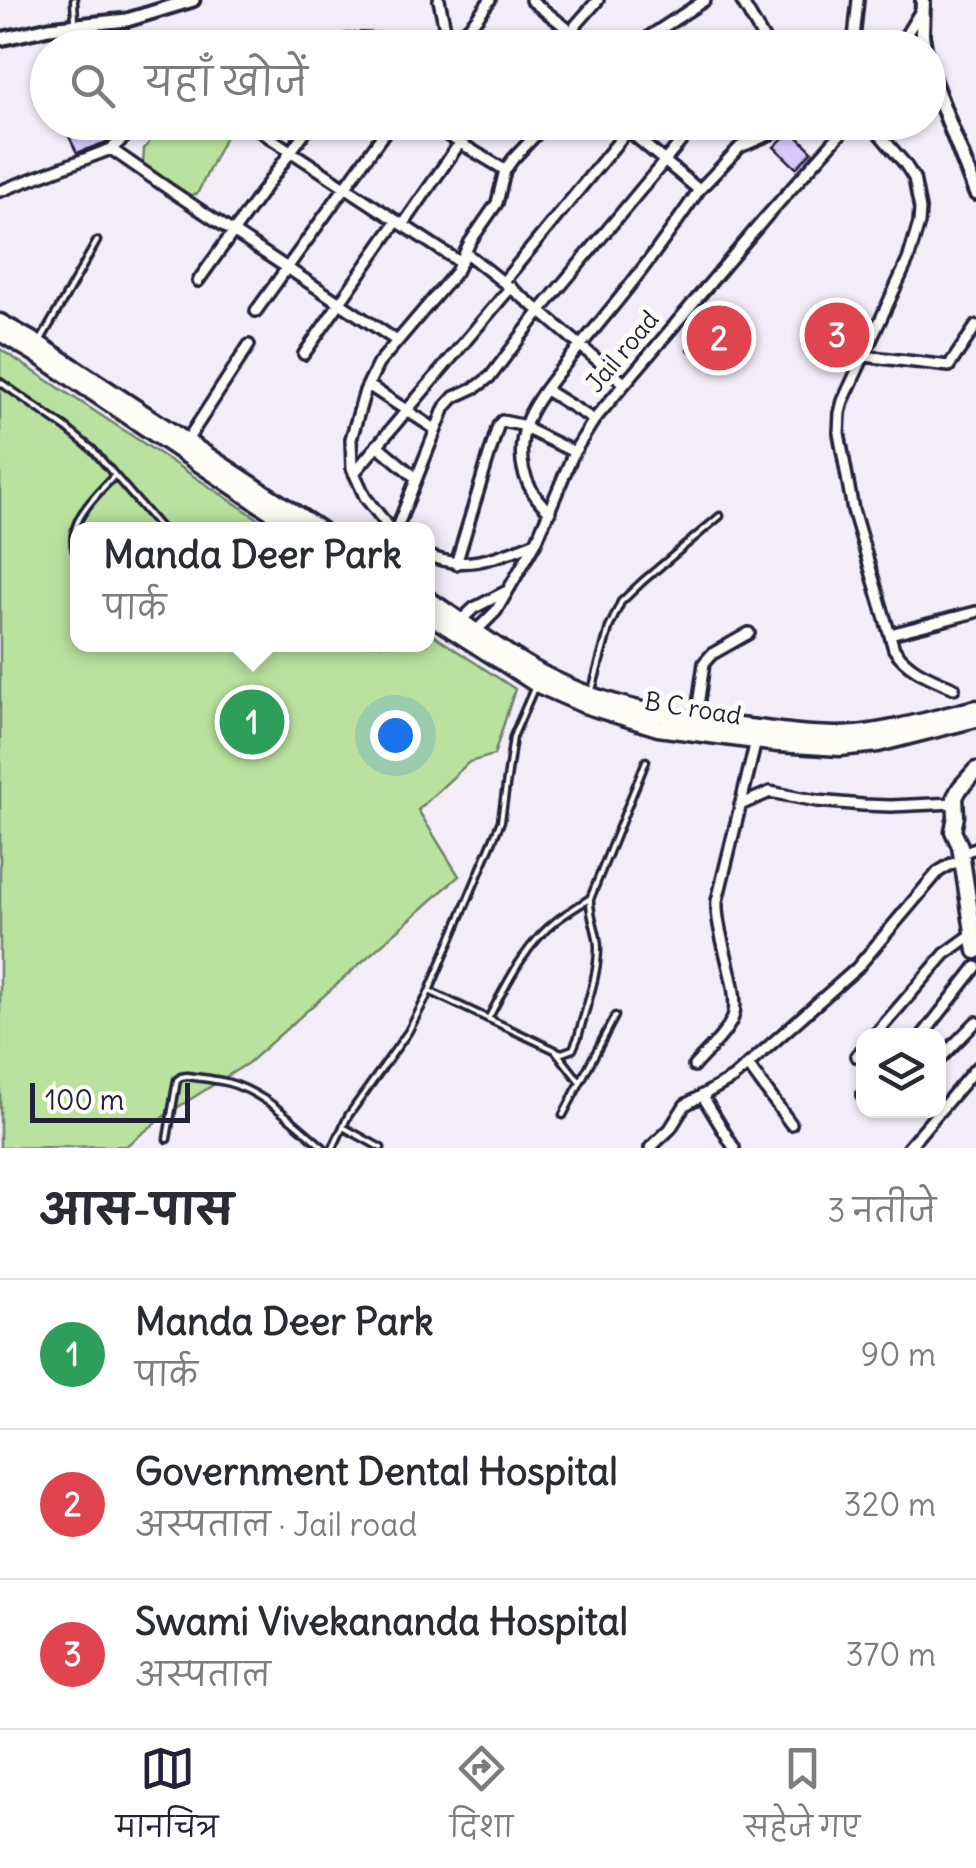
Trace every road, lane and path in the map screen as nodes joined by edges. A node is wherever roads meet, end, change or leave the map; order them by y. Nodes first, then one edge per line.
1 (74, 0) edge
2 (193, 0) edge
3 (439, 0) edge
4 (490, 0) edge
5 (531, 0) edge
6 (598, 0) edge
7 (705, 0) edge
8 (742, 0) edge
9 (858, 0) edge
10 (177, 3) edge
11 (923, 4) edge
12 (472, 24) junction
13 (75, 27) junction
14 (46, 30) edge
15 (445, 30) edge
16 (465, 30) edge
17 (470, 30) edge
18 (569, 30) edge
19 (574, 30) edge
20 (659, 30) edge
21 (759, 30) edge
22 (855, 30) edge
23 (908, 30) edge
24 (922, 30) edge
25 (30, 32) edge
26 (0, 40) edge
27 (946, 120) edge
28 (122, 140) edge
29 (274, 140) edge
30 (300, 140) edge
31 (379, 140) edge
32 (453, 140) edge
33 (531, 140) edge
34 (620, 140) edge
35 (640, 140) edge
36 (682, 140) edge
37 (754, 140) edge
38 (835, 140) edge
39 (883, 140) edge
40 (459, 144) junction
41 (112, 149) junction
42 (292, 152) junction
43 (665, 161) junction
44 (505, 170) junction
45 (346, 188) junction
46 (975, 189) edge
47 (700, 190) junction
48 (0, 191) edge
49 (400, 222) junction
50 (233, 232) junction
51 (97, 241) dead end
52 (464, 258) junction
53 (286, 268) junction
54 (198, 281) dead end
55 (507, 284) junction
56 (340, 303) junction
57 (540, 310) junction
58 (256, 311) dead end
59 (0, 322) edge
60 (976, 326) edge
61 (0, 333) edge
62 (397, 341) junction
63 (249, 345) dead end
64 (582, 345) junction
65 (37, 349) junction
66 (304, 354) dead end
67 (864, 356) junction
68 (0, 382) edge
69 (368, 384) junction
70 (624, 384) junction
71 (546, 390) junction
72 (406, 410) junction
73 (594, 420) junction
74 (526, 426) junction
75 (435, 429) junction
76 (186, 442) junction
77 (377, 445) junction
78 (574, 452) junction
79 (354, 473) junction
80 (115, 475) junction
81 (416, 478) junction
82 (244, 487) junction
83 (550, 512) junction
84 (720, 516) dead end
85 (78, 522) edge
86 (155, 522) edge
87 (288, 522) edge
88 (307, 522) edge
89 (387, 522) edge
90 (397, 522) edge
91 (536, 542) junction
92 (435, 557) edge
93 (456, 564) junction
94 (508, 591) junction
95 (435, 606) edge
96 (976, 612) edge
97 (435, 617) edge
98 (456, 626) junction
99 (749, 632) dead end
100 (890, 634) junction
101 (472, 636) junction
102 (539, 678) junction
103 (954, 688) dead end
104 (590, 694) junction
105 (976, 708) edge
106 (976, 719) edge
107 (696, 720) junction
108 (756, 741) junction
109 (646, 760) dead end
110 (976, 770) edge
111 (969, 784) edge
112 (740, 806) junction
113 (956, 810) junction
114 (965, 852) edge
115 (590, 899) junction
116 (974, 933) junction
117 (976, 950) edge
118 (976, 967) edge
119 (428, 992) junction
120 (615, 1016) dead end
121 (488, 1019) junction
122 (976, 1022) edge
123 (881, 1028) edge
124 (928, 1028) edge
125 (555, 1050) junction
126 (946, 1054) edge
127 (748, 1065) junction
128 (694, 1066) dead end
129 (976, 1068) edge
130 (580, 1082) junction
131 (702, 1095) junction
132 (564, 1115) dead end
133 (791, 1124) dead end
134 (343, 1128) junction
135 (166, 1138) dead end
136 (911, 1146) edge
137 (324, 1148) edge
138 (334, 1148) edge
139 (382, 1148) edge
140 (650, 1148) edge
141 (734, 1148) edge

1 - 13 lane
2 - 10 street
3 - 15 street
4 - 12 street
5 - 18 street
6 - 19 street
7 - 20 street
8 - 21 street
9 - 22 street
10 - 13 street
11 - 23 street
11 - 24 main road
12 - 16 street
12 - 17 street
13 - 14 street
25 - 26 street
27 - 46 main road
28 - 41 street
29 - 42 street
30 - 42 street
31 - 45 street
32 - 40 street
33 - 44 street
34 - 55 street
35 - 43 street
36 - 43 street
37 - 47 street
38 - 70 street, Jail road
39 - 67 street
40 - 44 street
40 - 49 street
41 - 48 street
41 - 50 street
42 - 45 street
42 - 50 street
43 - 47 street
43 - 57 street
44 - 52 street
45 - 49 street
45 - 53 street
47 - 64 street
49 - 52 street
49 - 56 street
50 - 53 street
50 - 54 street
51 - 65 lane
52 - 55 street
52 - 62 street
53 - 56 street
53 - 58 street
55 - 57 street
55 - 72 street
56 - 62 street
56 - 66 street
57 - 64 street
57 - 75 street
59 - 65 main road
60 - 67 street
61 - 65 main road
62 - 69 street
63 - 76 street
64 - 70 street
64 - 71 street
65 - 76 main road
65 - 82 main road
67 - 100 street
68 - 80 lane
69 - 72 street
69 - 79 street
70 - 73 street, Jail road
71 - 73 street
71 - 74 street
72 - 75 street
72 - 77 street
73 - 78 street, Jail road
74 - 78 street
74 - 83 street
74 - 93 street
75 - 81 street
76 - 82 main road
77 - 79 street
77 - 81 street
78 - 83 street, Jail road
79 - 89 street
80 - 85 lane
80 - 86 lane
81 - 90 street
82 - 87 main road
82 - 88 main road
83 - 91 street, Jail road
84 - 104 lane
91 - 93 street
91 - 94 street, Jail road
92 - 93 street
94 - 98 street
94 - 101 street, Jail road
95 - 98 main road
96 - 100 street
97 - 98 main road
98 - 101 main road
99 - 107 street
100 - 103 street
101 - 102 main road
102 - 104 main road
102 - 108 main road, B C road
102 - 119 lane
104 - 107 main road
105 - 107 main road
106 - 108 main road, B C road
108 - 112 street
109 - 115 lane
110 - 111 main road
111 - 113 main road
112 - 113 street
112 - 128 street
113 - 114 main road
114 - 116 main road
114 - 127 street
115 - 121 lane
115 - 125 lane
116 - 117 main road
116 - 123 street
118 - 124 street
119 - 121 lane
119 - 134 lane
120 - 130 lane
121 - 125 lane
122 - 126 street
125 - 130 lane
127 - 131 street
127 - 133 street
129 - 136 street
130 - 132 lane
131 - 140 street
131 - 141 street
134 - 138 lane
134 - 139 lane
135 - 137 lane

